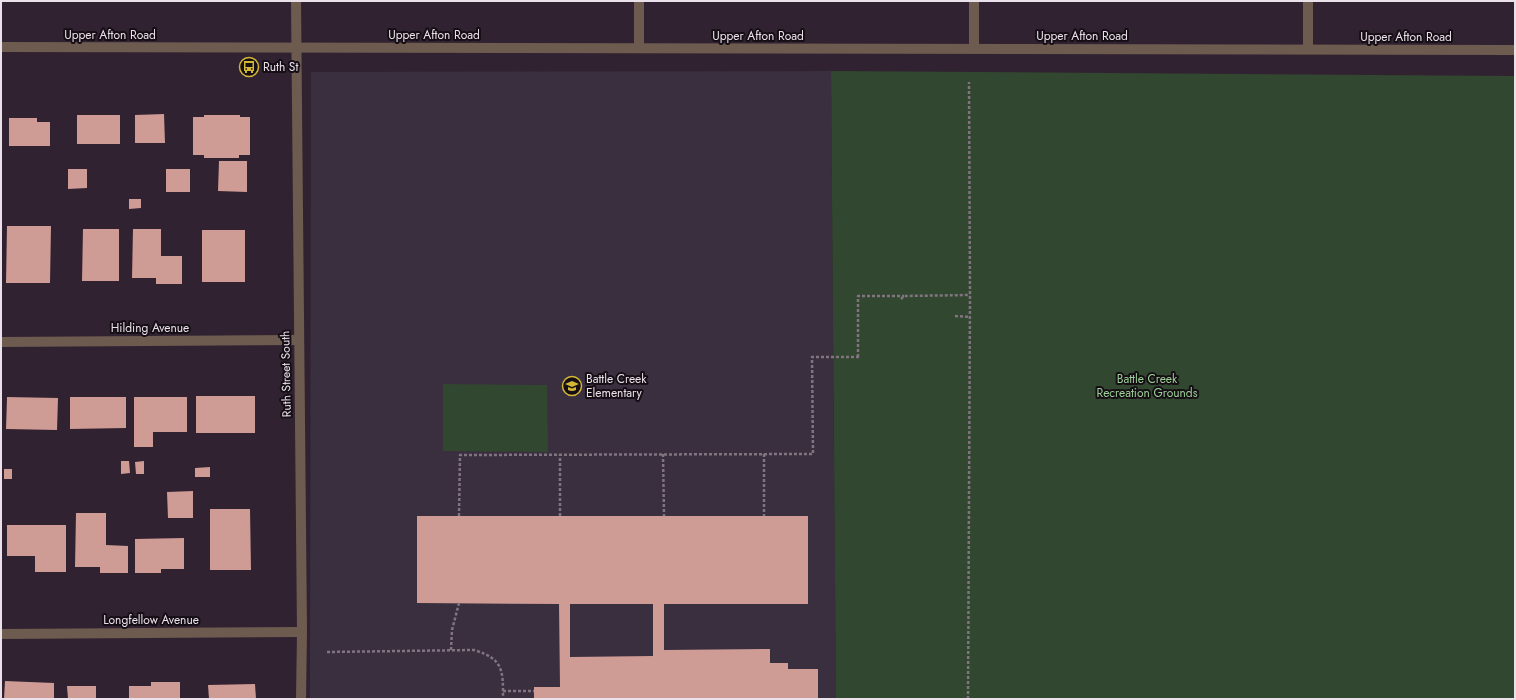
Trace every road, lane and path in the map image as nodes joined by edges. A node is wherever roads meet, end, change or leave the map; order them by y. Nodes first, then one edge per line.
1 (296, 1) edge
2 (639, 1) edge
3 (974, 1) edge
4 (1308, 1) edge
5 (1, 47) edge
6 (297, 48) junction
7 (639, 48) junction
8 (974, 49) junction
9 (1308, 49) junction
10 (1515, 50) edge
11 (969, 82) dead end
12 (970, 295) junction
13 (904, 296) junction
14 (901, 299) dead end
15 (955, 316) dead end
16 (970, 317) junction
17 (299, 340) junction
18 (1, 342) edge
19 (560, 454) junction
20 (664, 454) junction
21 (764, 454) junction
22 (459, 516) dead end
23 (560, 516) dead end
24 (664, 516) dead end
25 (764, 516) dead end
26 (459, 604) dead end
27 (302, 632) junction
28 (1, 634) edge
29 (451, 650) junction
30 (327, 652) dead end
31 (503, 691) junction
32 (534, 691) dead end
33 (301, 699) edge
34 (503, 699) edge
35 (968, 699) edge

1 - 6 street, Ruth Street South
2 - 7 street
3 - 8 street
4 - 9 street
5 - 6 street, Upper Afton Road
6 - 7 street, Upper Afton Road
6 - 17 street, Ruth Street South
7 - 8 street, Upper Afton Road
8 - 9 street, Upper Afton Road
9 - 10 street, Upper Afton Road
11 - 12 path
12 - 13 path
12 - 16 path
13 - 14 path
13 - 21 path
15 - 16 path
16 - 35 path
17 - 18 street, Hilding Avenue
17 - 27 street, Ruth Street South
19 - 20 path
19 - 22 path
19 - 23 path
20 - 21 path
20 - 24 path
21 - 25 path
26 - 29 path
27 - 28 street, Longfellow Avenue
27 - 33 street, Ruth Street South
29 - 30 path
29 - 31 path
31 - 32 path
31 - 34 path

